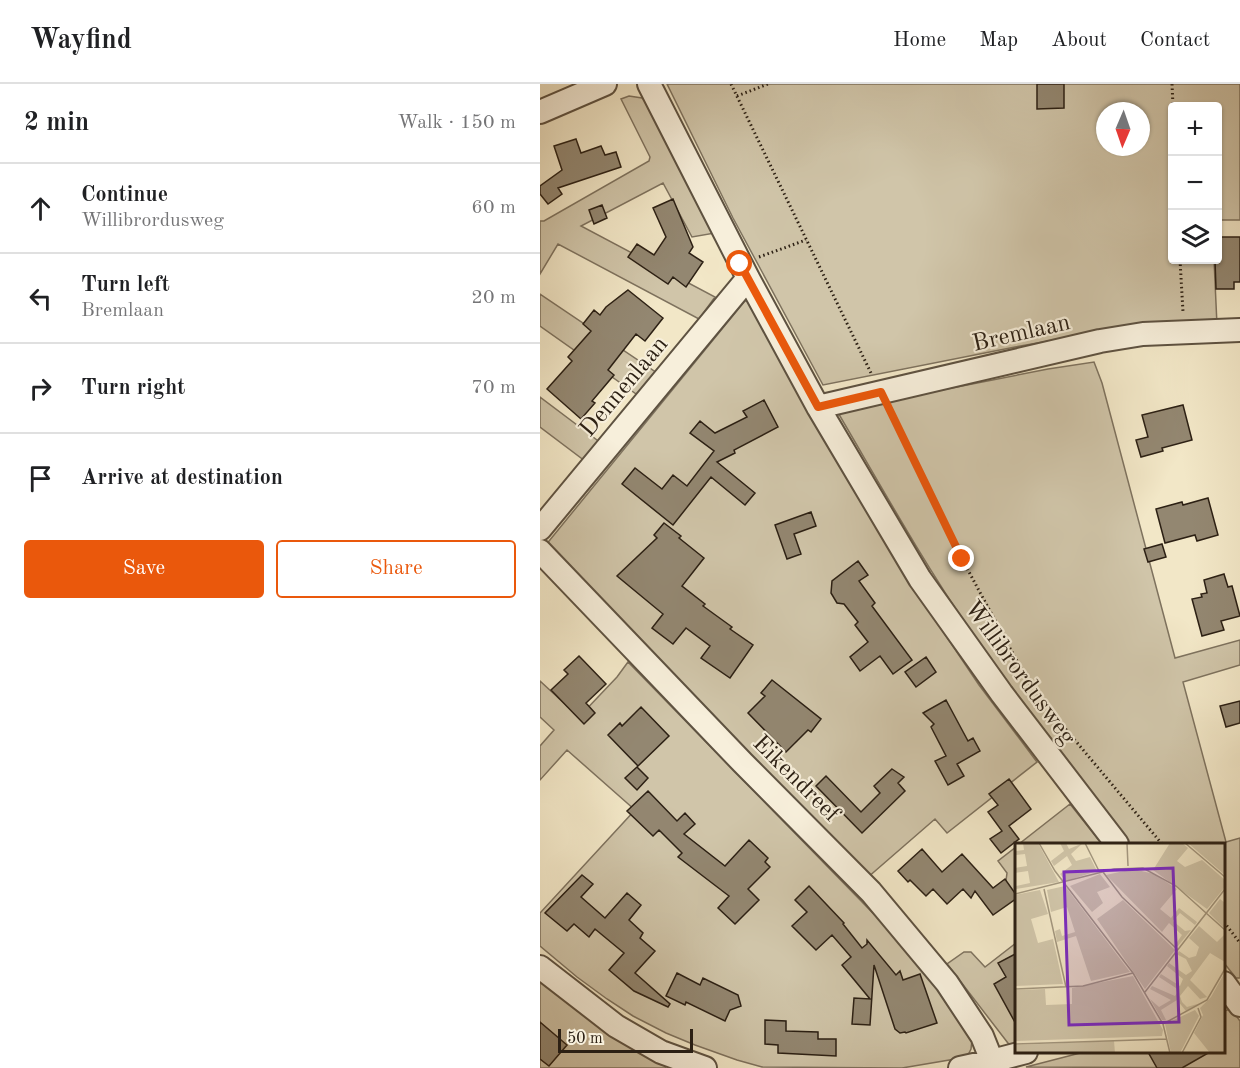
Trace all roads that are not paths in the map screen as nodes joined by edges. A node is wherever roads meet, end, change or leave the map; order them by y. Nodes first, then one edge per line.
1 (605, 84) edge
2 (649, 84) edge
3 (540, 112) edge
4 (744, 271) junction
5 (1240, 330) edge
6 (818, 407) junction
7 (540, 529) edge
8 (540, 551) edge
9 (1116, 843) edge
10 (540, 967) edge
11 (1011, 1059) edge
12 (705, 1068) edge
13 (960, 1068) edge

1 - 3 street
2 - 4 street, Willibrordusweg
4 - 6 street, Willibrordusweg
4 - 7 street, Dennenlaan
5 - 6 street, Bremlaan
6 - 9 street, Willibrordusweg
8 - 11 street, Eikendreef
10 - 12 street
11 - 13 street

